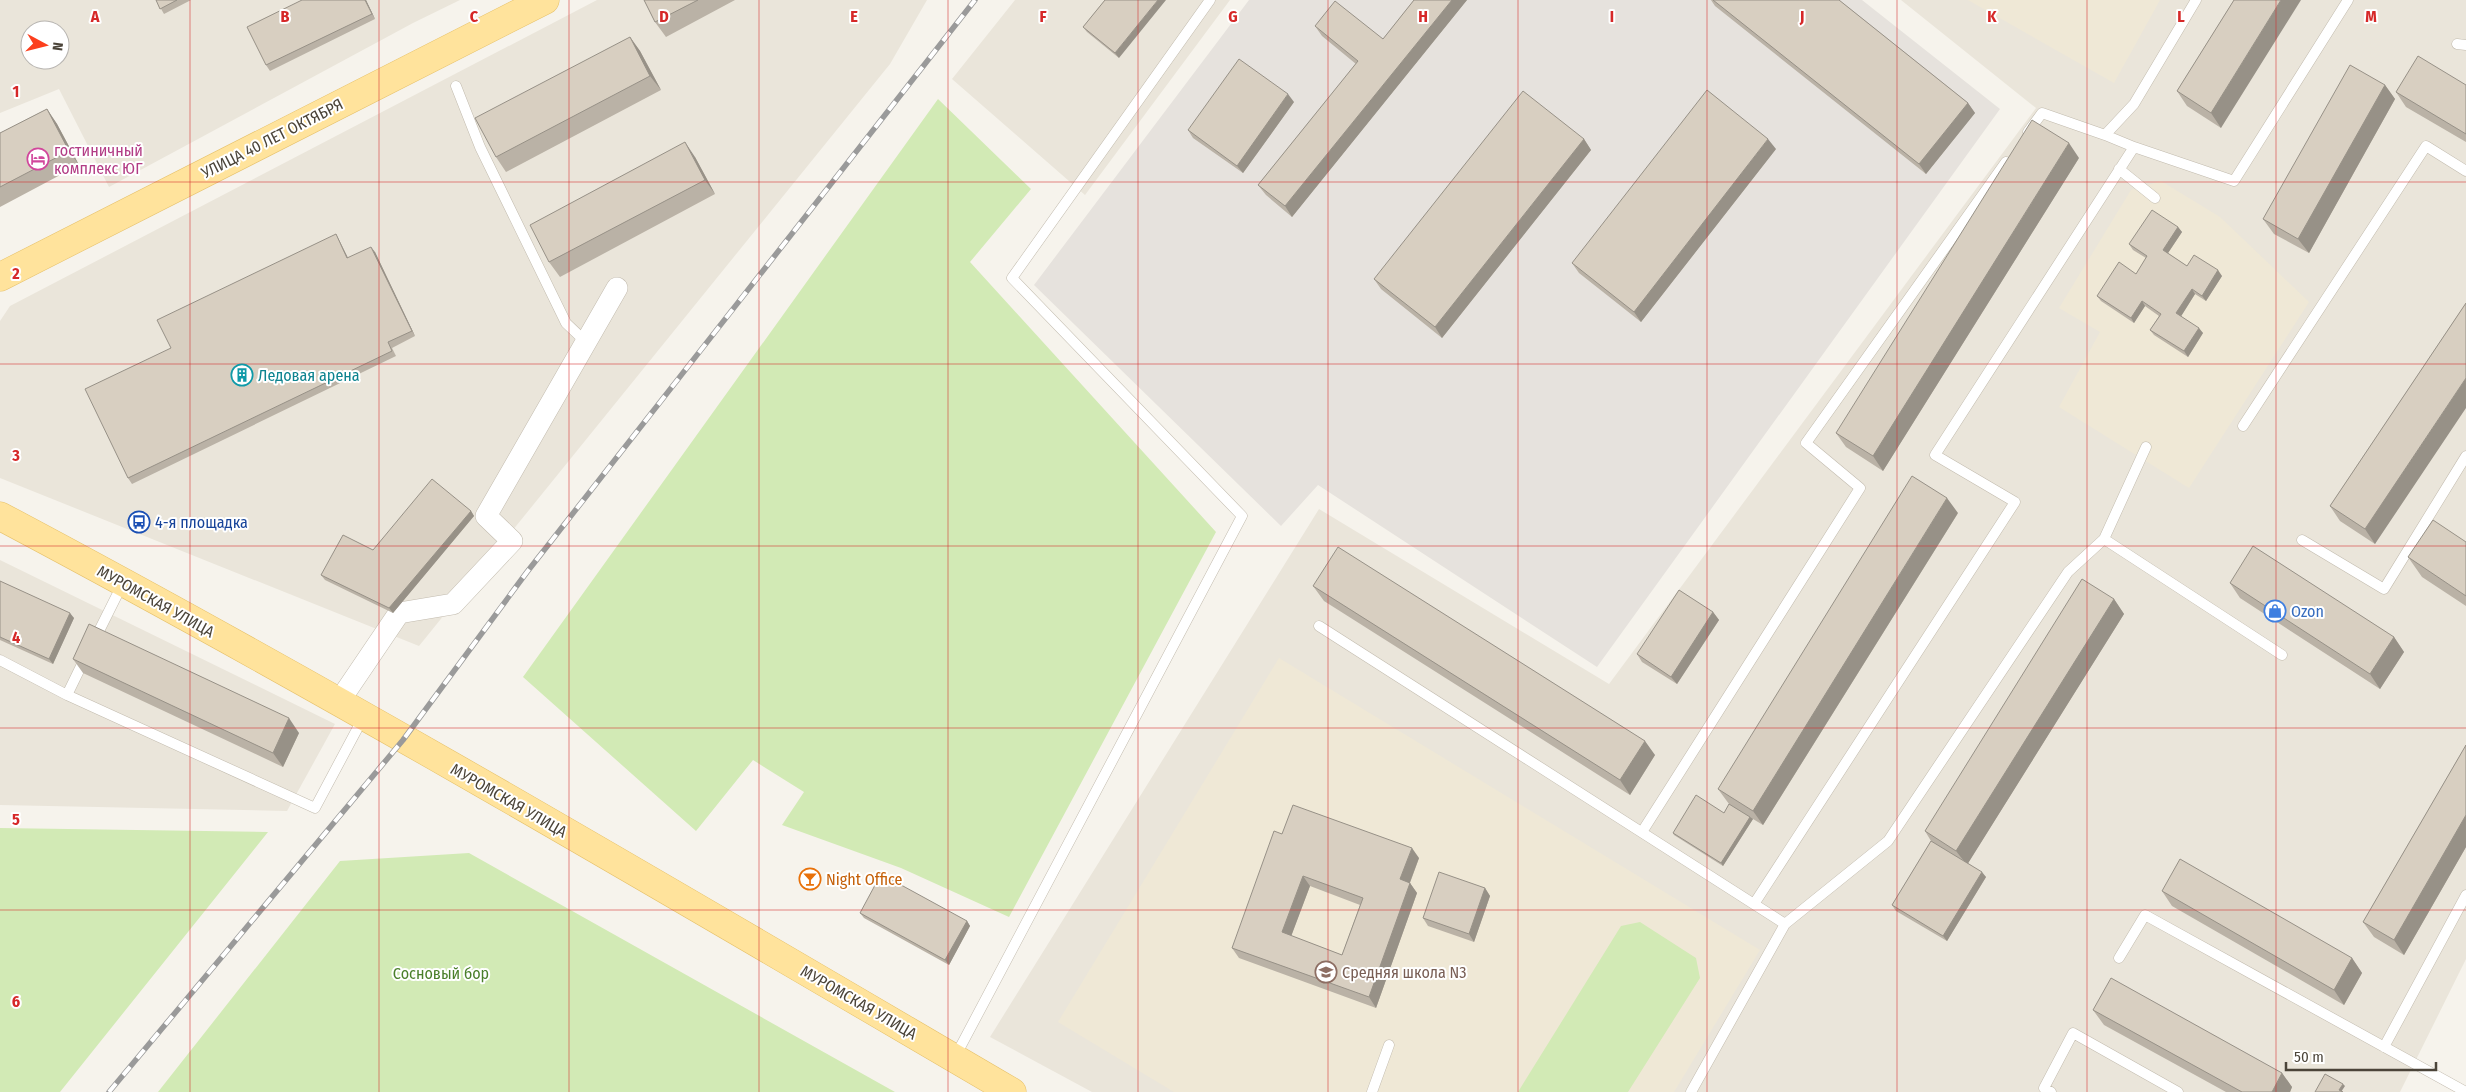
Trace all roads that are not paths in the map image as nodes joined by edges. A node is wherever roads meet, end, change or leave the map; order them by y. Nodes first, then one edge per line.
1 (545, 0) edge
2 (1210, 0) edge
3 (2196, 0) edge
4 (2348, 0) edge
5 (456, 86) dead end
6 (2105, 135) junction
7 (2134, 147) junction
8 (2120, 169) junction
9 (2466, 170) edge
10 (2155, 198) dead end
11 (0, 277) edge
12 (617, 288) dead end
13 (586, 342) junction
14 (2244, 426) dead end
15 (2146, 447) dead end
16 (2466, 456) edge
17 (0, 516) edge
18 (2104, 539) junction
19 (2302, 540) dead end
20 (124, 582) junction
21 (1319, 626) dead end
22 (2282, 655) dead end
23 (0, 660) edge
24 (67, 695) junction
25 (338, 703) junction
26 (363, 717) junction
27 (1642, 832) junction
28 (2466, 895) edge
29 (1754, 904) junction
30 (1785, 924) junction
31 (2119, 958) dead end
32 (1390, 1046) dead end
33 (2384, 1047) junction
34 (954, 1058) junction
35 (1012, 1092) edge
36 (1372, 1092) edge
37 (1691, 1092) edge
38 (2051, 1092) edge
39 (2178, 1092) edge
40 (2466, 1092) edge

1 - 11 main road, УЛИЦА 40 ЛЕТ ОКТЯБРЯ
2 - 34 lane
3 - 6 lane
4 - 7 lane
5 - 13 lane
6 - 7 lane
6 - 27 lane
7 - 8 lane
8 - 10 lane
8 - 29 lane
9 - 14 lane
12 - 13 street
13 - 25 street
15 - 18 lane
16 - 19 lane
17 - 20 main road, МУРОМСКАЯ УЛИЦА
18 - 22 lane
18 - 30 lane
20 - 24 lane
20 - 25 main road, МУРОМСКАЯ УЛИЦА
21 - 27 lane
23 - 24 lane
24 - 26 lane
25 - 26 main road, МУРОМСКАЯ УЛИЦА
26 - 34 main road, МУРОМСКАЯ УЛИЦА
27 - 29 lane
28 - 33 lane
29 - 30 lane
30 - 37 lane
31 - 33 lane
32 - 36 lane
33 - 40 lane
34 - 35 main road, МУРОМСКАЯ УЛИЦА
38 - 39 lane

